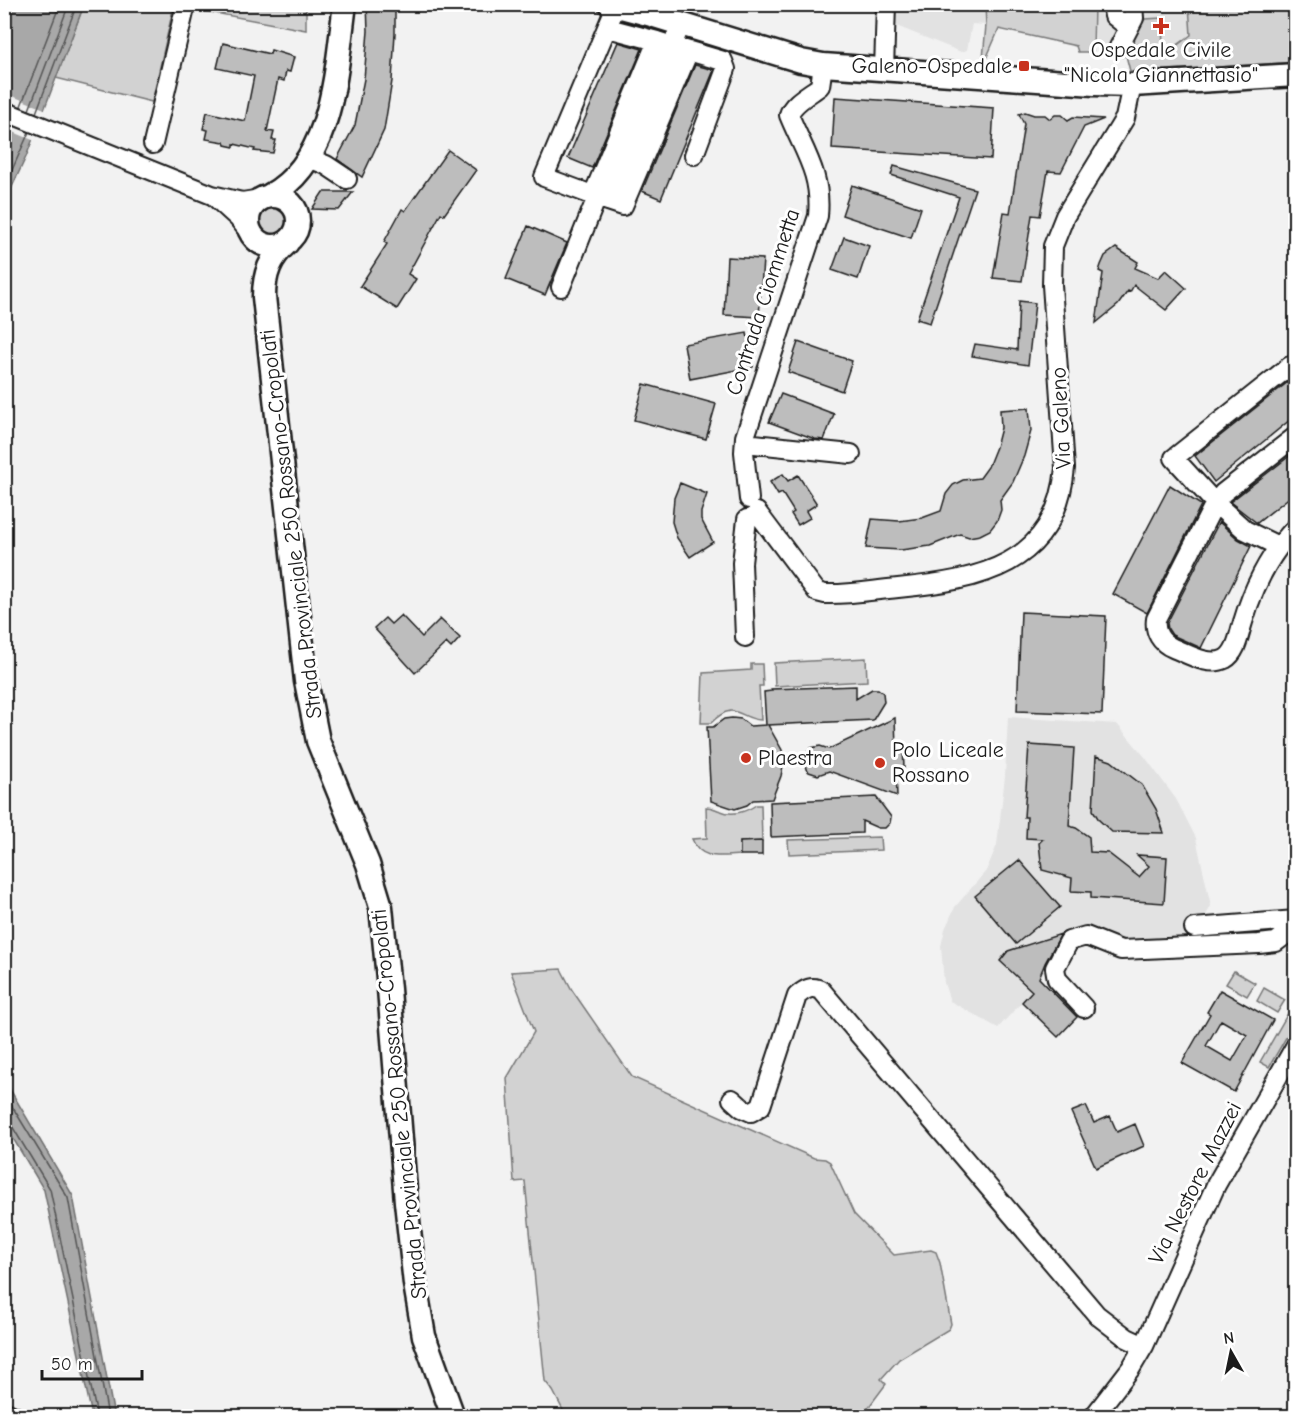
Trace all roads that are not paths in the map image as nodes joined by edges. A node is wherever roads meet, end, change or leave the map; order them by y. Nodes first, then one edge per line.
1 (186, 4) edge
2 (345, 4) edge
3 (886, 4) edge
4 (1112, 4) edge
5 (1133, 4) edge
6 (613, 5) edge
7 (649, 9) edge
8 (681, 24) junction
9 (608, 28) junction
10 (1129, 28) junction
11 (673, 46) junction
12 (1119, 47) dead end
13 (823, 65) junction
14 (884, 70) junction
15 (1296, 75) edge
16 (1132, 85) junction
17 (4, 111) edge
18 (153, 144) dead end
19 (311, 154) junction
20 (694, 155) dead end
21 (347, 179) dead end
22 (212, 195) junction
23 (265, 197) junction
24 (599, 198) junction
25 (297, 212) junction
26 (251, 234) junction
27 (287, 243) junction
28 (561, 287) dead end
29 (264, 297) junction
30 (1296, 374) edge
31 (1296, 436) edge
32 (745, 443) junction
33 (851, 454) dead end
34 (1215, 503) junction
35 (751, 510) junction
36 (1296, 527) edge
37 (1278, 546) junction
38 (745, 637) dead end
39 (1296, 920) edge
40 (1296, 927) edge
41 (1194, 928) dead end
42 (1084, 1008) dead end
43 (1296, 1045) edge
44 (732, 1099) dead end
45 (1144, 1346) junction
46 (4, 1411) edge
47 (14, 1416) edge
48 (453, 1416) edge
49 (1094, 1416) edge

1 - 18 street
2 - 19 main road
3 - 14 street
4 - 10 street
5 - 10 street
6 - 7 main road
6 - 9 street
7 - 8 main road
8 - 11 street
8 - 13 main road
9 - 11 street
9 - 24 street
10 - 12 street
11 - 20 street
11 - 24 street
13 - 14 main road
13 - 32 street, Contrada Ciommetta
14 - 16 main road
15 - 16 main road
16 - 35 street, Via Galeno
17 - 22 street
19 - 21 street
19 - 23 main road
19 - 25 main road
22 - 23 street
22 - 26 street
23 - 25 main road
23 - 26 main road
24 - 28 street
25 - 27 main road
26 - 27 main road
26 - 29 main road, Strada Provinciale 250 Rossano-Cropolati
27 - 29 main road, Strada Provinciale 250 Rossano-Cropolati
29 - 48 main road, Strada Provinciale 250 Rossano-Cropolati
30 - 34 street
31 - 34 street
32 - 33 street
32 - 35 street, Contrada Ciommetta
34 - 37 street
34 - 37 street
35 - 38 street, Contrada Ciommetta
36 - 37 street
39 - 41 street
40 - 42 street
43 - 45 street, Via Nestore Mazzei
44 - 45 street
45 - 49 street, Via Nestore Mazzei
46 - 47 street

